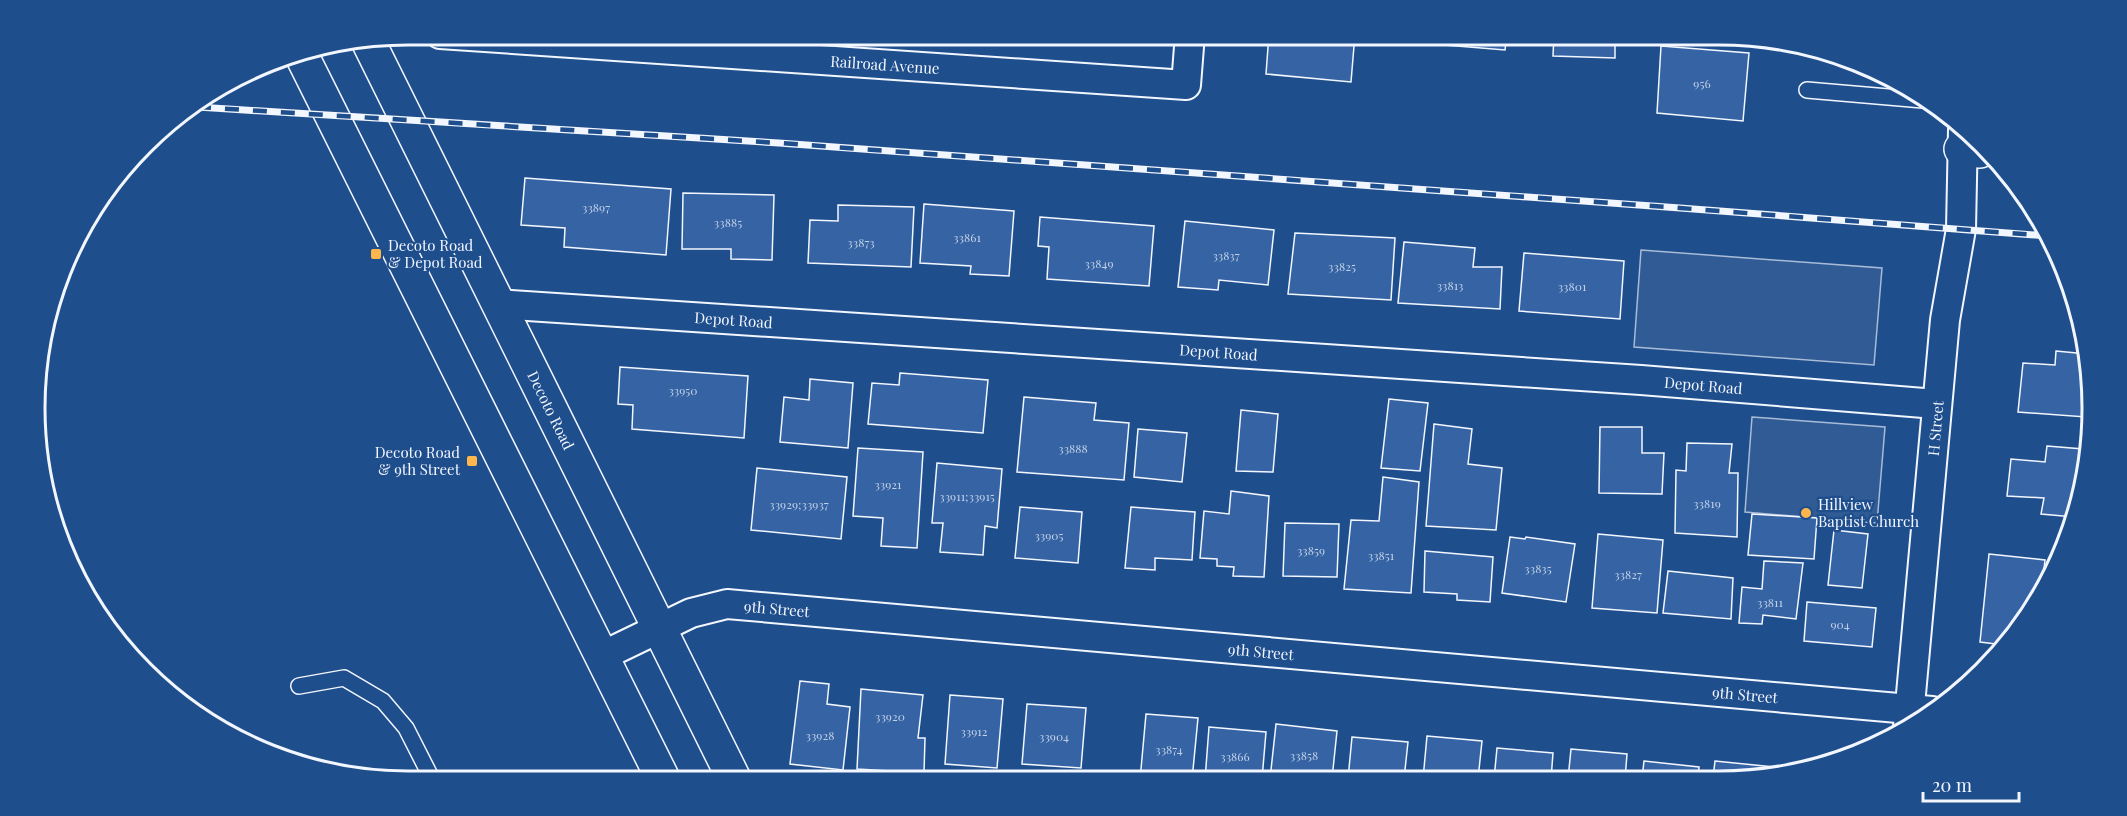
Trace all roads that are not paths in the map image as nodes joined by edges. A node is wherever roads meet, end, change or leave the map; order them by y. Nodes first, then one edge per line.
1 (589, 45) edge
2 (1189, 45) edge
3 (371, 47) edge
4 (304, 60) edge
5 (1807, 90) dead end
6 (1908, 99) edge
7 (1968, 143) edge
8 (498, 304) junction
9 (1936, 404) junction
10 (660, 628) junction
11 (602, 656) junction
12 (299, 686) dead end
13 (1916, 713) edge
14 (1911, 716) edge
15 (428, 771) edge
16 (659, 771) edge
17 (730, 771) edge

1 - 2 street, Railroad Avenue
3 - 8 main road, Decoto Road
4 - 11 main road
5 - 6 lane
7 - 9 street, H Street
8 - 9 street, Depot Road
8 - 10 main road, Decoto Road
9 - 13 street, H Street
10 - 11 street, 9th Street
10 - 14 street, 9th Street
10 - 17 main road, Decoto Road
11 - 16 main road
12 - 15 lane

